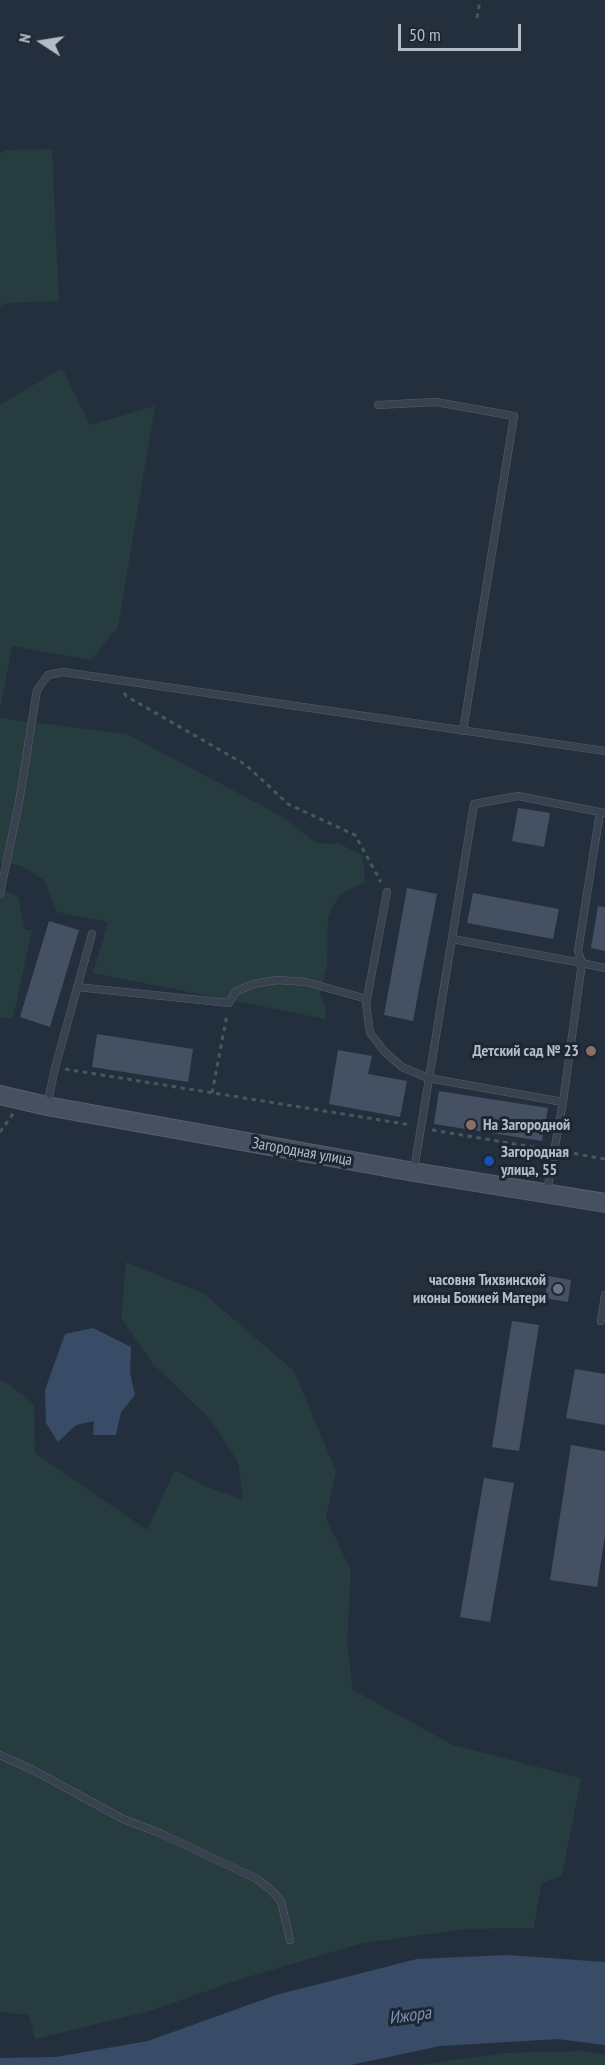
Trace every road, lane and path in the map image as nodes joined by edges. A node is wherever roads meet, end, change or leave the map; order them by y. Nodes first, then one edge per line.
1 (480, 0) edge
2 (477, 18) dead end
3 (378, 405) dead end
4 (115, 679) junction
5 (463, 731) junction
6 (605, 751) edge
7 (602, 812) edge
8 (387, 892) joint
9 (0, 894) edge
10 (92, 934) dead end
11 (452, 939) junction
12 (582, 963) junction
13 (605, 968) edge
14 (77, 987) junction
15 (367, 999) junction
16 (229, 1003) junction
17 (55, 1068) junction
18 (429, 1078) junction
19 (212, 1093) junction
20 (0, 1095) edge
21 (563, 1102) junction
22 (47, 1106) junction
23 (420, 1126) junction
24 (555, 1151) junction
25 (605, 1159) edge
26 (414, 1172) junction
27 (547, 1194) junction
28 (605, 1203) edge
29 (605, 1295) edge
30 (602, 1321) dead end
31 (0, 1755) edge
32 (290, 1940) dead end

1 - 2 path
3 - 5 lane
4 - 5 lane
4 - 8 path
4 - 9 lane
5 - 6 lane
7 - 11 lane
7 - 12 lane
8 - 15 lane
10 - 14 lane
11 - 12 lane
11 - 18 lane
12 - 13 lane
12 - 21 lane
14 - 16 lane
14 - 17 lane
15 - 16 lane
15 - 18 lane
16 - 19 path
17 - 19 path
17 - 22 lane
18 - 21 lane
18 - 23 lane
19 - 23 path
20 - 22 main road, Загородная улица
21 - 24 lane
22 - 26 main road, Загородная улица
23 - 24 path
23 - 26 lane
24 - 25 path
24 - 27 lane
26 - 27 main road, Загородная улица
27 - 28 main road, Загородная улица
29 - 30 lane
31 - 32 lane

